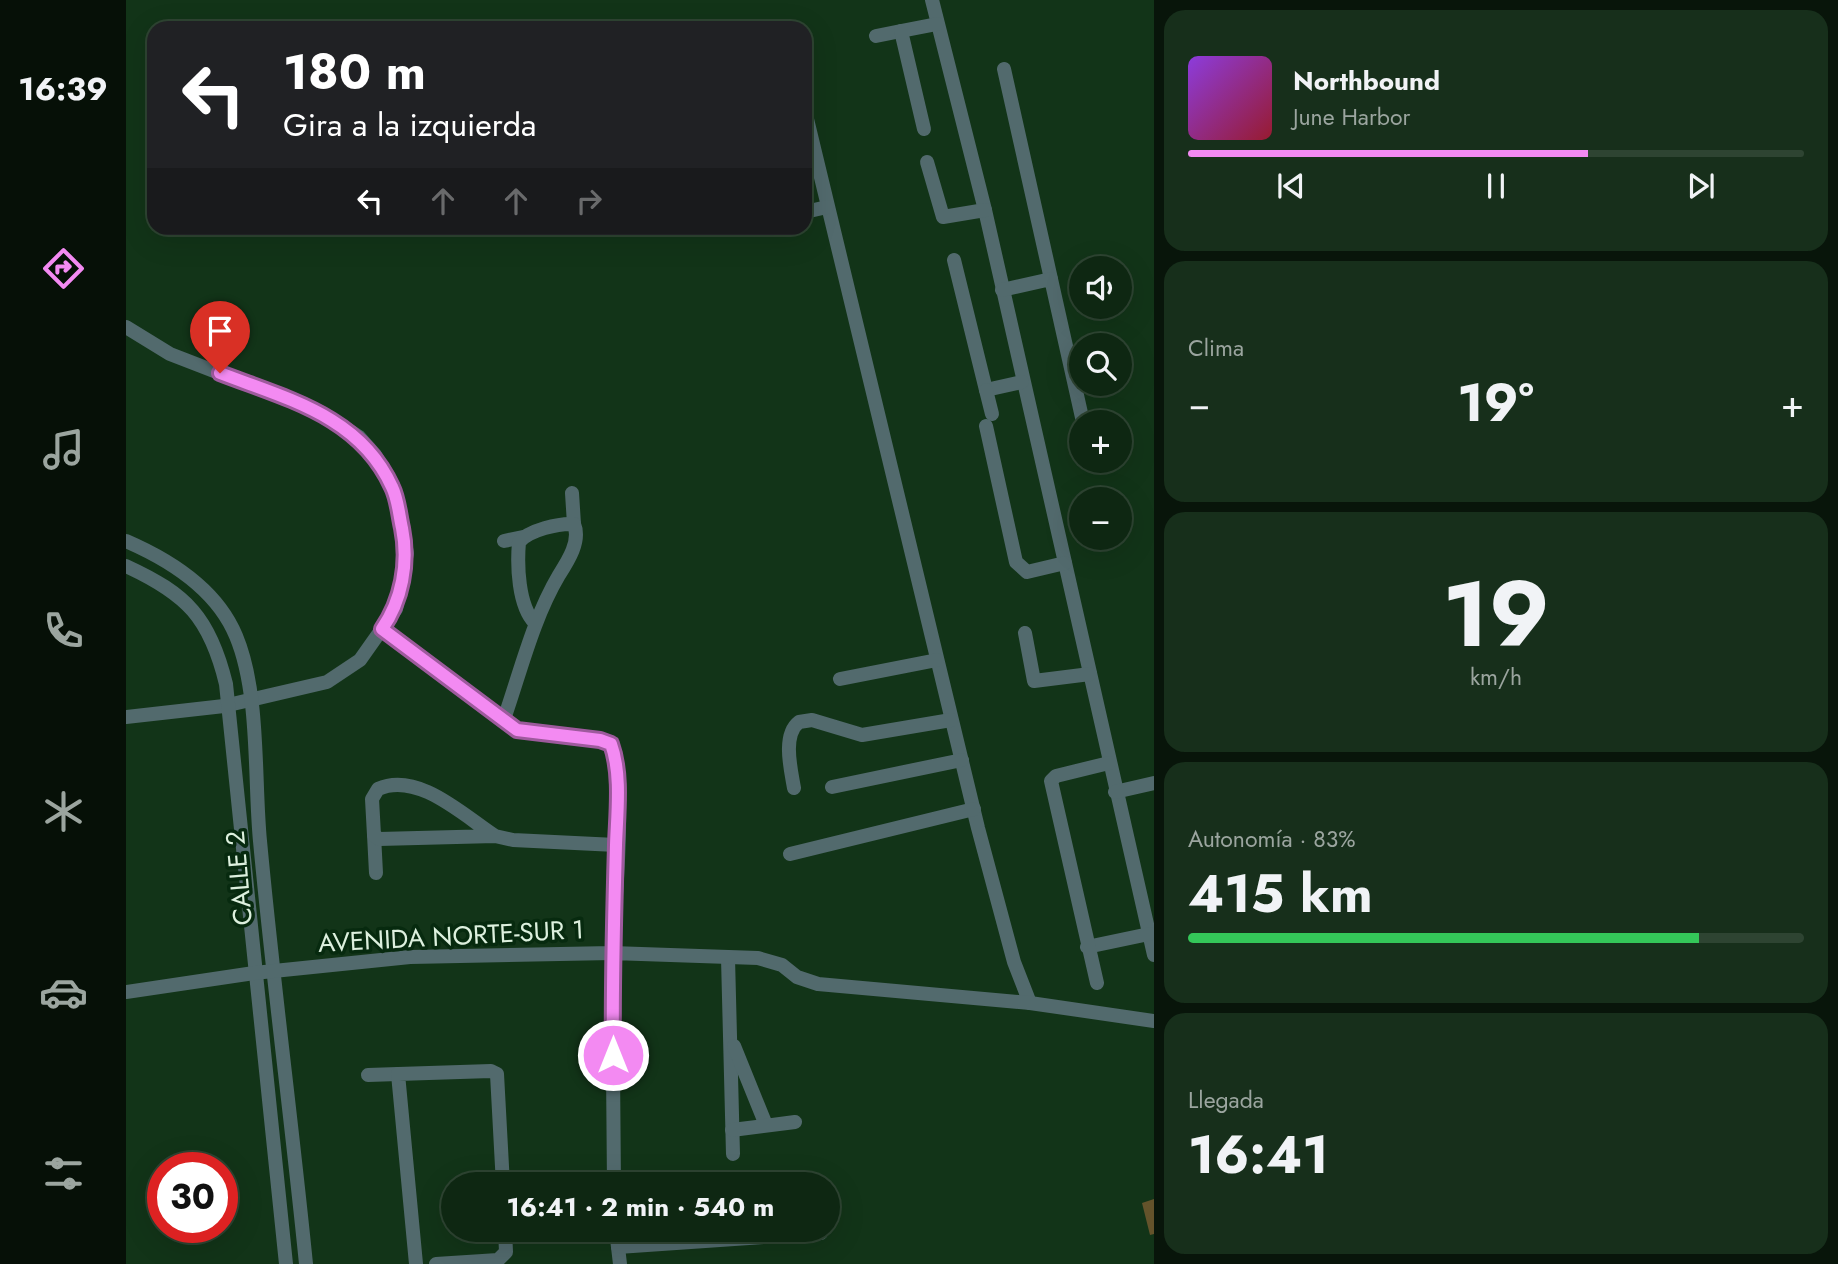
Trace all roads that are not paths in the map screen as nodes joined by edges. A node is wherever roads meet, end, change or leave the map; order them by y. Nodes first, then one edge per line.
1 (932, 0) edge
2 (937, 24) junction
3 (901, 31) junction
4 (876, 36) dead end
5 (1004, 69) dead end
6 (924, 129) dead end
7 (812, 141) edge
8 (927, 162) dead end
9 (827, 207) junction
10 (812, 210) edge
11 (985, 210) junction
12 (954, 260) dead end
13 (1051, 279) junction
14 (1002, 290) junction
15 (126, 327) edge
16 (1022, 382) junction
17 (986, 390) junction
18 (1080, 410) edge
19 (572, 493) dead end
20 (574, 524) junction
21 (523, 537) junction
22 (126, 541) edge
23 (504, 541) dead end
24 (1065, 563) junction
25 (126, 566) edge
26 (535, 623) junction
27 (382, 629) junction
28 (1025, 633) dead end
29 (937, 660) junction
30 (1090, 674) junction
31 (840, 678) dead end
32 (251, 701) junction
33 (229, 705) junction
34 (126, 717) edge
35 (504, 719) junction
36 (951, 720) junction
37 (961, 760) junction
38 (1109, 764) junction
39 (1154, 783) edge
40 (832, 787) dead end
41 (794, 788) dead end
42 (1115, 792) junction
43 (974, 809) junction
44 (462, 814) junction
45 (374, 835) junction
46 (495, 836) junction
47 (457, 838) junction
48 (616, 845) junction
49 (790, 854) dead end
50 (376, 873) dead end
51 (1149, 934) junction
52 (1087, 947) junction
53 (612, 953) junction
54 (1154, 955) edge
55 (728, 958) junction
56 (272, 972) junction
57 (254, 973) junction
58 (1097, 983) dead end
59 (126, 992) edge
60 (1030, 1003) junction
61 (1154, 1021) edge
62 (731, 1039) junction
63 (398, 1074) junction
64 (368, 1075) dead end
65 (795, 1122) dead end
66 (766, 1125) junction
67 (732, 1130) junction
68 (733, 1154) dead end
69 (502, 1172) edge
70 (614, 1172) edge
71 (506, 1242) edge
72 (617, 1242) edge
73 (690, 1242) edge
74 (618, 1247) junction
75 (286, 1264) edge
76 (306, 1264) edge
77 (416, 1264) edge
78 (436, 1264) edge
79 (620, 1264) edge

1 - 2 street
2 - 3 street
2 - 11 street
3 - 4 street
3 - 6 street
5 - 13 street
7 - 9 street
8 - 11 street
9 - 10 street
9 - 29 street
11 - 14 street
12 - 17 street
13 - 14 street
13 - 18 street
14 - 16 street
15 - 27 street
16 - 17 street
16 - 24 street
17 - 24 street
19 - 20 street
20 - 21 street
20 - 26 street
21 - 23 street
21 - 26 street
22 - 32 street, CALLE 2
24 - 30 street
25 - 33 street
26 - 35 street
27 - 32 street
27 - 35 street
28 - 30 street
29 - 31 street
29 - 36 street
30 - 38 street
32 - 33 street
32 - 56 street, CALLE 2
33 - 34 street
33 - 57 street
35 - 48 street
36 - 37 street
36 - 41 street
37 - 40 street
37 - 43 street
38 - 42 street
38 - 52 street
39 - 42 street
42 - 51 street
43 - 49 street
43 - 60 street
44 - 45 street
44 - 46 street
44 - 47 street
45 - 47 street
45 - 50 street
46 - 47 street
46 - 48 street
48 - 53 street
51 - 52 street
51 - 54 street
52 - 58 street
53 - 55 street, AVENIDA NORTE-SUR 1
53 - 56 street, AVENIDA NORTE-SUR 1
53 - 70 street
55 - 60 street, AVENIDA NORTE-SUR 1
55 - 62 street
56 - 57 street, AVENIDA NORTE-SUR 1
56 - 76 street, CALLE 2
57 - 59 street, AVENIDA NORTE-SUR 1
57 - 75 street
60 - 61 street, AVENIDA NORTE-SUR 1
62 - 66 street
62 - 67 street
63 - 64 street
63 - 69 street
63 - 77 street
65 - 66 street
66 - 67 street
67 - 68 street
71 - 78 street
72 - 74 street
73 - 74 street
74 - 79 street

